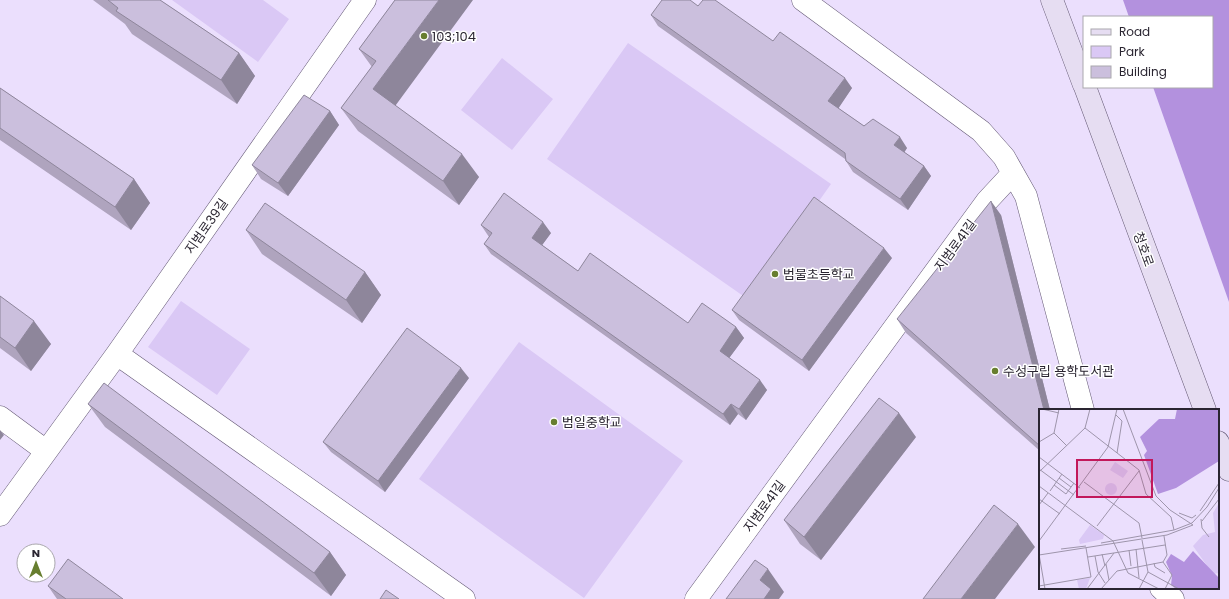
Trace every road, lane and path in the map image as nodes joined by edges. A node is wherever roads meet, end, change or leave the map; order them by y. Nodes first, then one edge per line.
1 (365, 0) edge
2 (804, 0) edge
3 (1052, 0) edge
4 (1083, 83) edge
5 (1085, 88) edge
6 (1013, 173) junction
7 (117, 354) junction
8 (1082, 409) edge
9 (1205, 409) edge
10 (0, 417) edge
11 (1219, 445) edge
12 (46, 451) junction
13 (1229, 470) edge
14 (0, 514) edge
15 (1162, 589) edge
16 (464, 599) edge
17 (696, 599) edge
18 (1173, 599) edge

1 - 7 street, 지범로39길
2 - 6 street
3 - 4 main road, 청호로
5 - 9 main road, 청호로
6 - 8 street
6 - 17 street, 지범로41길
7 - 12 street, 지범로39길
7 - 16 street
10 - 12 street
11 - 13 main road
12 - 14 street, 지범로39길
15 - 18 street

